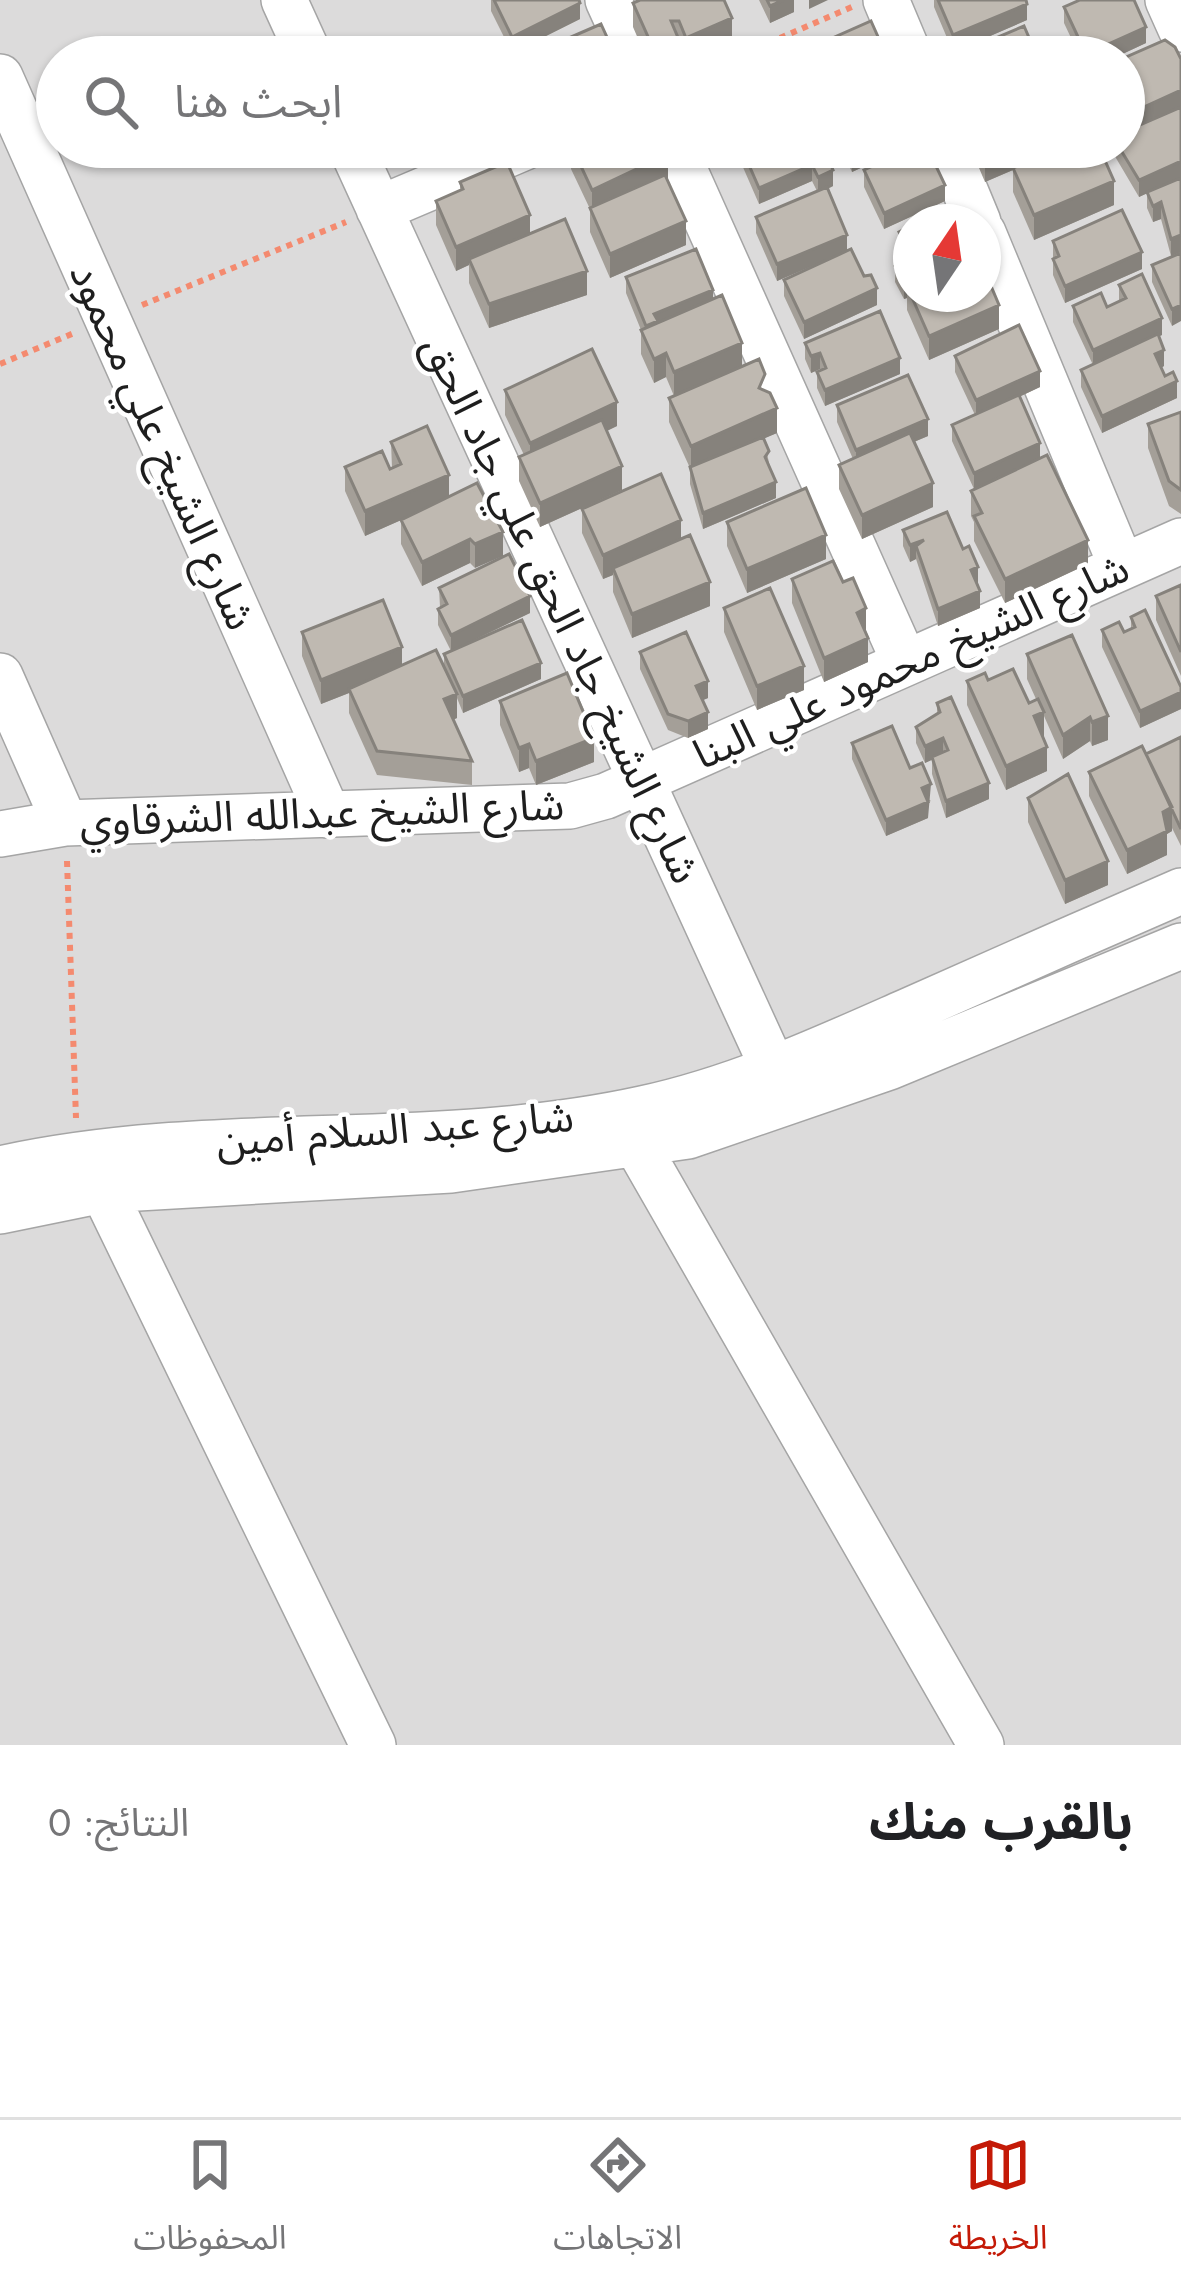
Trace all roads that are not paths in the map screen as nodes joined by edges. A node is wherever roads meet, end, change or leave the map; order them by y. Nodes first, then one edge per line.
1 (284, 0) edge
2 (608, 0) edge
3 (886, 0) edge
4 (1168, 0) edge
5 (1181, 29) edge
6 (300, 36) edge
7 (624, 36) edge
8 (901, 36) edge
9 (0, 77) edge
10 (36, 160) edge
11 (40, 168) edge
12 (361, 168) edge
13 (475, 168) edge
14 (683, 168) edge
15 (956, 168) edge
16 (971, 204) edge
17 (379, 208) junction
18 (1001, 276) edge
19 (1181, 541) edge
20 (1122, 567) junction
21 (905, 663) junction
22 (0, 676) edge
23 (641, 780) junction
24 (328, 815) junction
25 (65, 823) junction
26 (0, 834) edge
27 (1181, 891) edge
28 (1181, 946) edge
29 (774, 1070) junction
30 (638, 1147) junction
31 (0, 1169) edge
32 (103, 1190) junction
33 (0, 1211) edge
34 (373, 1745) edge
35 (982, 1745) edge

1 - 6 street
2 - 7 street
3 - 8 street
4 - 5 street
9 - 10 street, شارع الشيخ علي محمود
11 - 24 street, شارع الشيخ علي محمود
12 - 17 street, شارع الشيخ جاد الحق علي جاد الحق
13 - 17 street
14 - 21 street
15 - 16 street
17 - 23 street, شارع الشيخ جاد الحق علي جاد الحق
18 - 20 street
19 - 20 street, شارع الشيخ محمود علي البنا
20 - 21 street, شارع الشيخ محمود علي البنا
21 - 23 street, شارع الشيخ محمود علي البنا
22 - 25 street
23 - 24 street, شارع الشيخ عبدالله الشرقاوي
23 - 29 street, شارع الشيخ جاد الحق علي جاد الحق
24 - 25 street, شارع الشيخ عبدالله الشرقاوي
25 - 26 street, شارع الشيخ عبدالله الشرقاوي
27 - 29 street, شارع عبد السلام أمين
28 - 30 street, شارع عبد السلام أمين
29 - 31 street, شارع عبد السلام أمين
30 - 32 street, شارع عبد السلام أمين
30 - 35 street
32 - 33 street, شارع عبد السلام أمين
32 - 34 street

